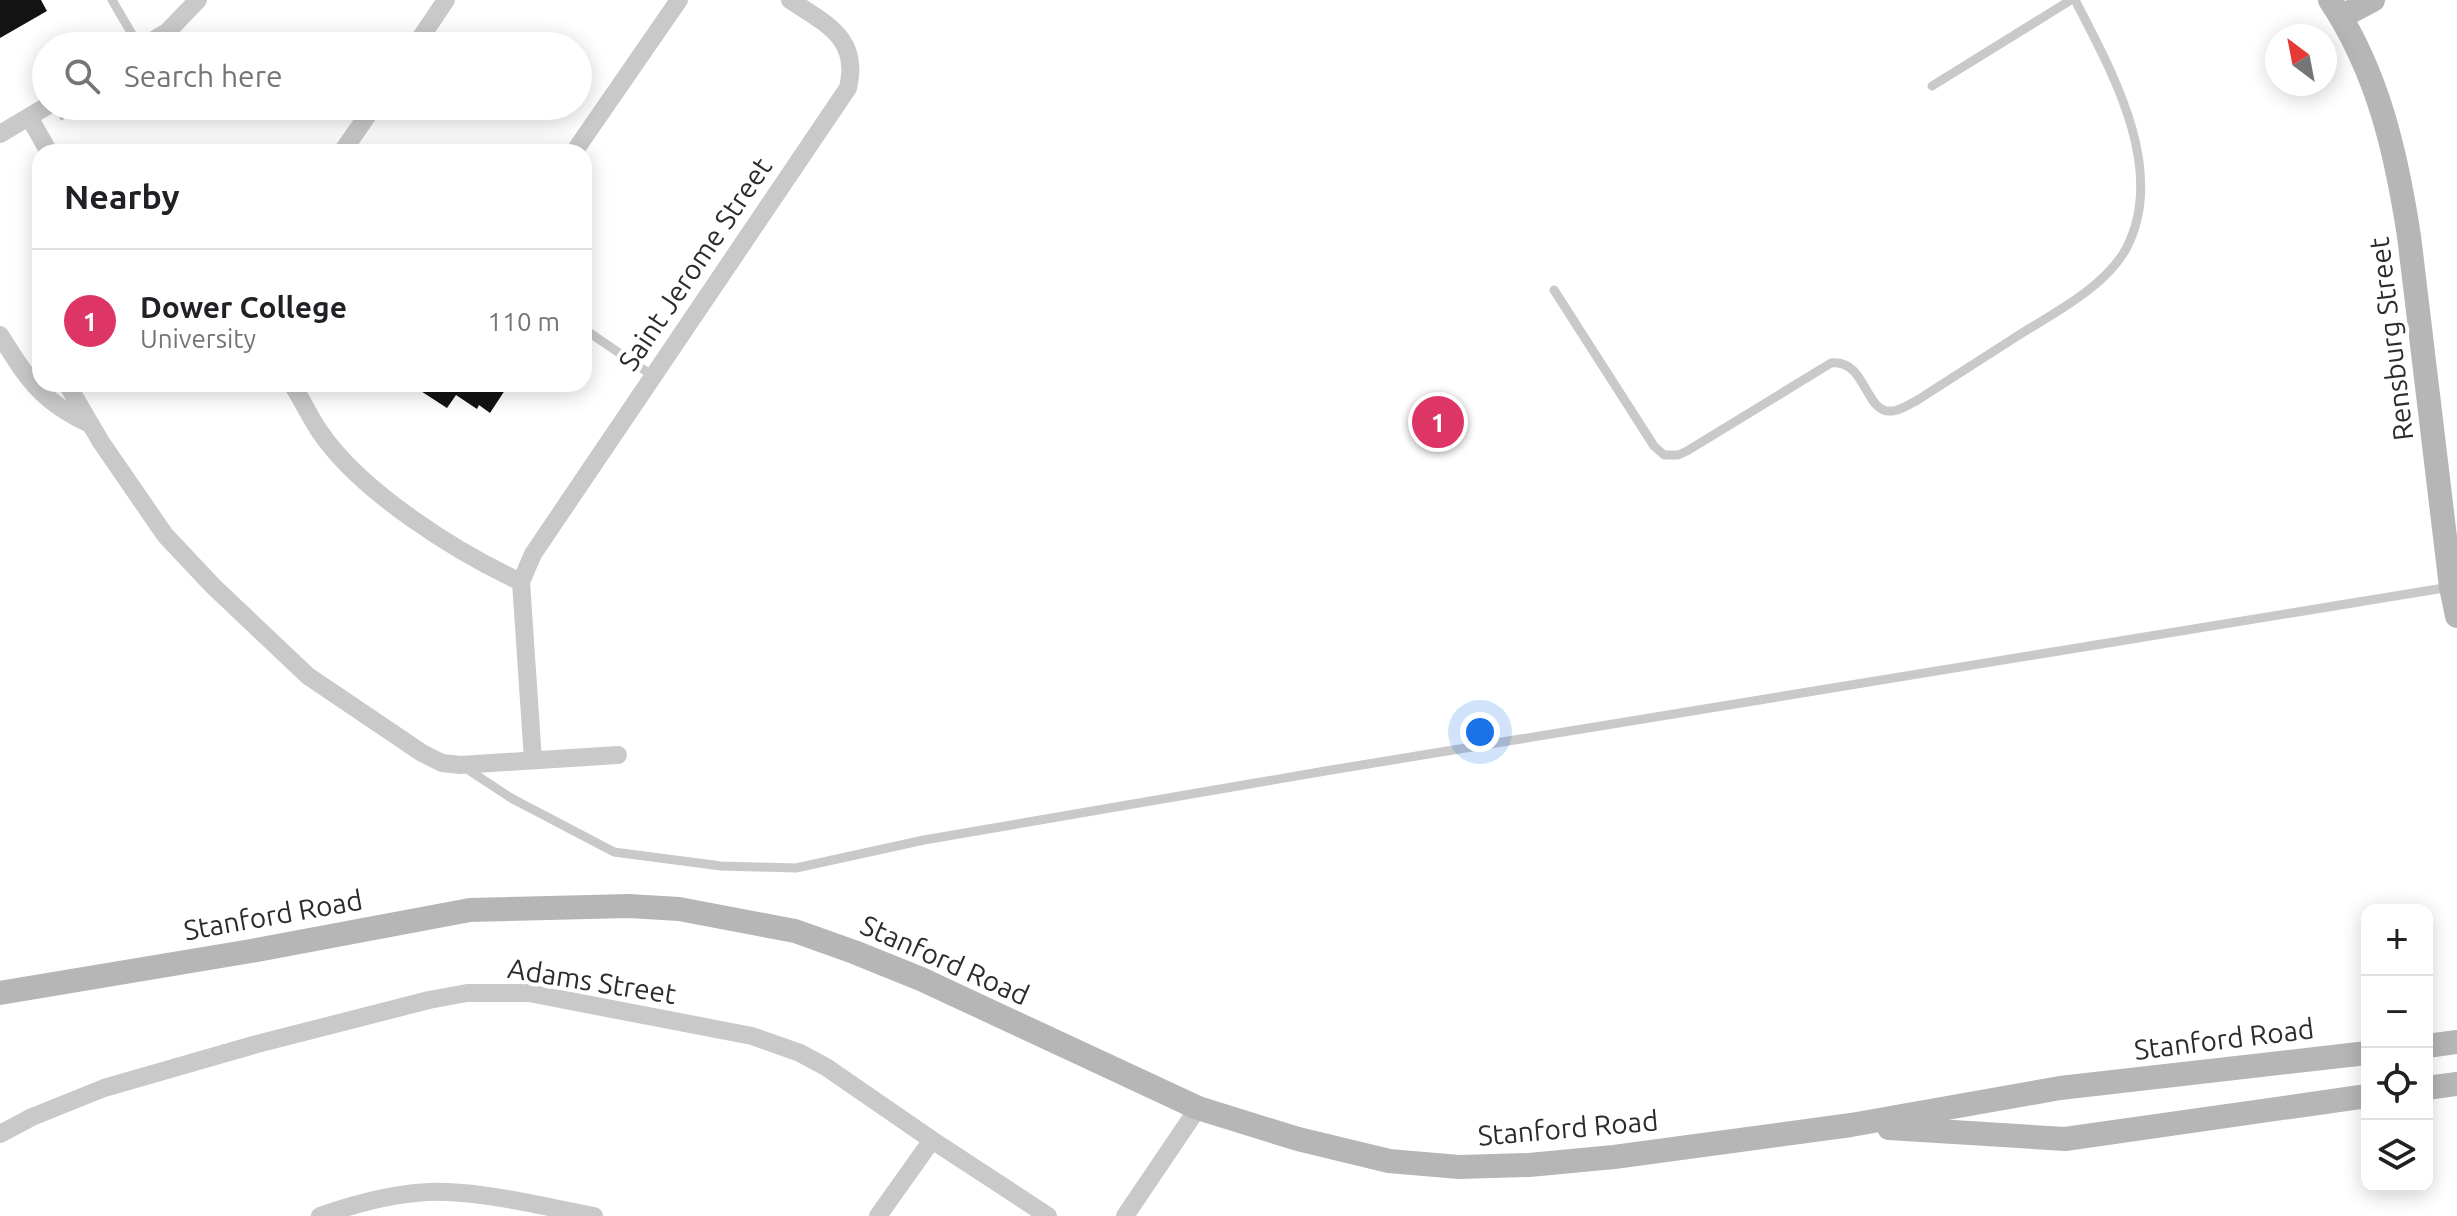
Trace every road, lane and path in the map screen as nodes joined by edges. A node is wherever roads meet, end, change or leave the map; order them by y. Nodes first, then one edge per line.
1 (112, 0) edge
2 (198, 0) edge
3 (446, 0) edge
4 (679, 0) edge
5 (790, 0) edge
6 (2073, 0) edge
7 (2373, 0) edge
8 (2336, 9) edge
9 (132, 32) edge
10 (167, 32) edge
11 (424, 32) edge
12 (1932, 86) dead end
13 (32, 115) edge
14 (29, 117) junction
15 (364, 120) edge
16 (0, 134) edge
17 (44, 144) edge
18 (348, 144) edge
19 (580, 144) edge
20 (1554, 290) dead end
21 (592, 334) edge
22 (0, 335) edge
23 (653, 376) junction
24 (32, 383) edge
25 (40, 392) edge
26 (72, 392) edge
27 (297, 392) edge
28 (90, 424) junction
29 (521, 582) junction
30 (2454, 587) edge
31 (2457, 616) edge
32 (618, 755) dead end
33 (533, 760) junction
34 (460, 765) junction
35 (0, 993) edge
36 (2457, 1042) edge
37 (2433, 1045) edge
38 (2361, 1054) edge
39 (2457, 1084) edge
40 (2433, 1087) edge
41 (2361, 1097) edge
42 (1198, 1108) junction
43 (1851, 1125) junction
44 (0, 1134) edge
45 (932, 1140) junction
46 (320, 1216) edge
47 (594, 1216) edge
48 (878, 1216) edge
49 (1048, 1216) edge
50 (1125, 1216) edge

1 - 9 lane
2 - 10 street
3 - 11 street
4 - 19 street
5 - 23 street, Saint Jerome Street
6 - 12 lane
6 - 20 lane
7 - 8 main road, Rensburg Street
8 - 30 main road, Rensburg Street
13 - 14 street
14 - 16 street
14 - 17 street
15 - 18 street
21 - 23 lane
22 - 24 street
23 - 29 street, Saint Jerome Street
25 - 28 street
26 - 28 street
27 - 29 street
28 - 34 street
29 - 33 street, Saint Jerome Street
30 - 31 main road, Rensburg Street
30 - 34 lane
32 - 33 street
33 - 34 street
35 - 42 main road, Stanford Road
36 - 37 main road
38 - 43 main road, Stanford Road
39 - 40 main road
41 - 43 main road, Stanford Road
42 - 43 main road, Stanford Road
42 - 50 street
44 - 45 street, Adams Street
45 - 48 street
45 - 49 street, Adams Street
46 - 47 street

